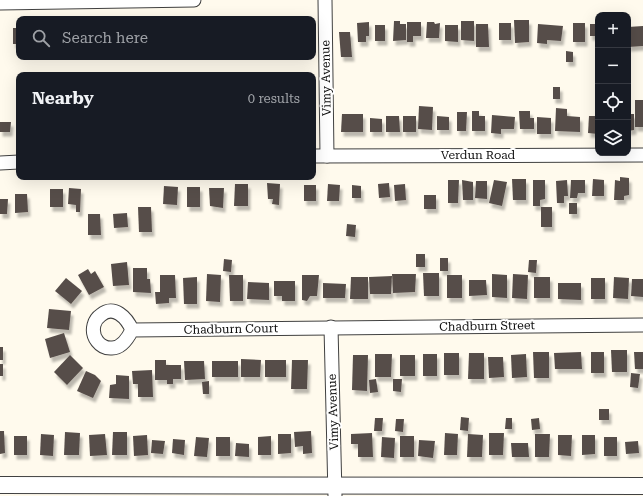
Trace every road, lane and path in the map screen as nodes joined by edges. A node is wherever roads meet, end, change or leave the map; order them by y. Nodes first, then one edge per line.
1 (170, 0) edge
2 (194, 0) edge
3 (325, 0) edge
4 (0, 3) edge
5 (643, 155) edge
6 (316, 156) edge
7 (327, 156) junction
8 (16, 162) edge
9 (0, 163) edge
10 (643, 325) edge
11 (331, 327) junction
12 (132, 330) dead end
13 (0, 485) edge
14 (643, 486) edge
15 (335, 491) edge

1 - 2 street
1 - 4 street
3 - 7 street, Vimy Avenue
5 - 7 street, Verdun Road
6 - 7 street, Verdun Road
8 - 9 street
10 - 11 street, Chadburn Street
11 - 12 street, Chadburn Court
11 - 15 street, Vimy Avenue
13 - 15 street
14 - 15 street

